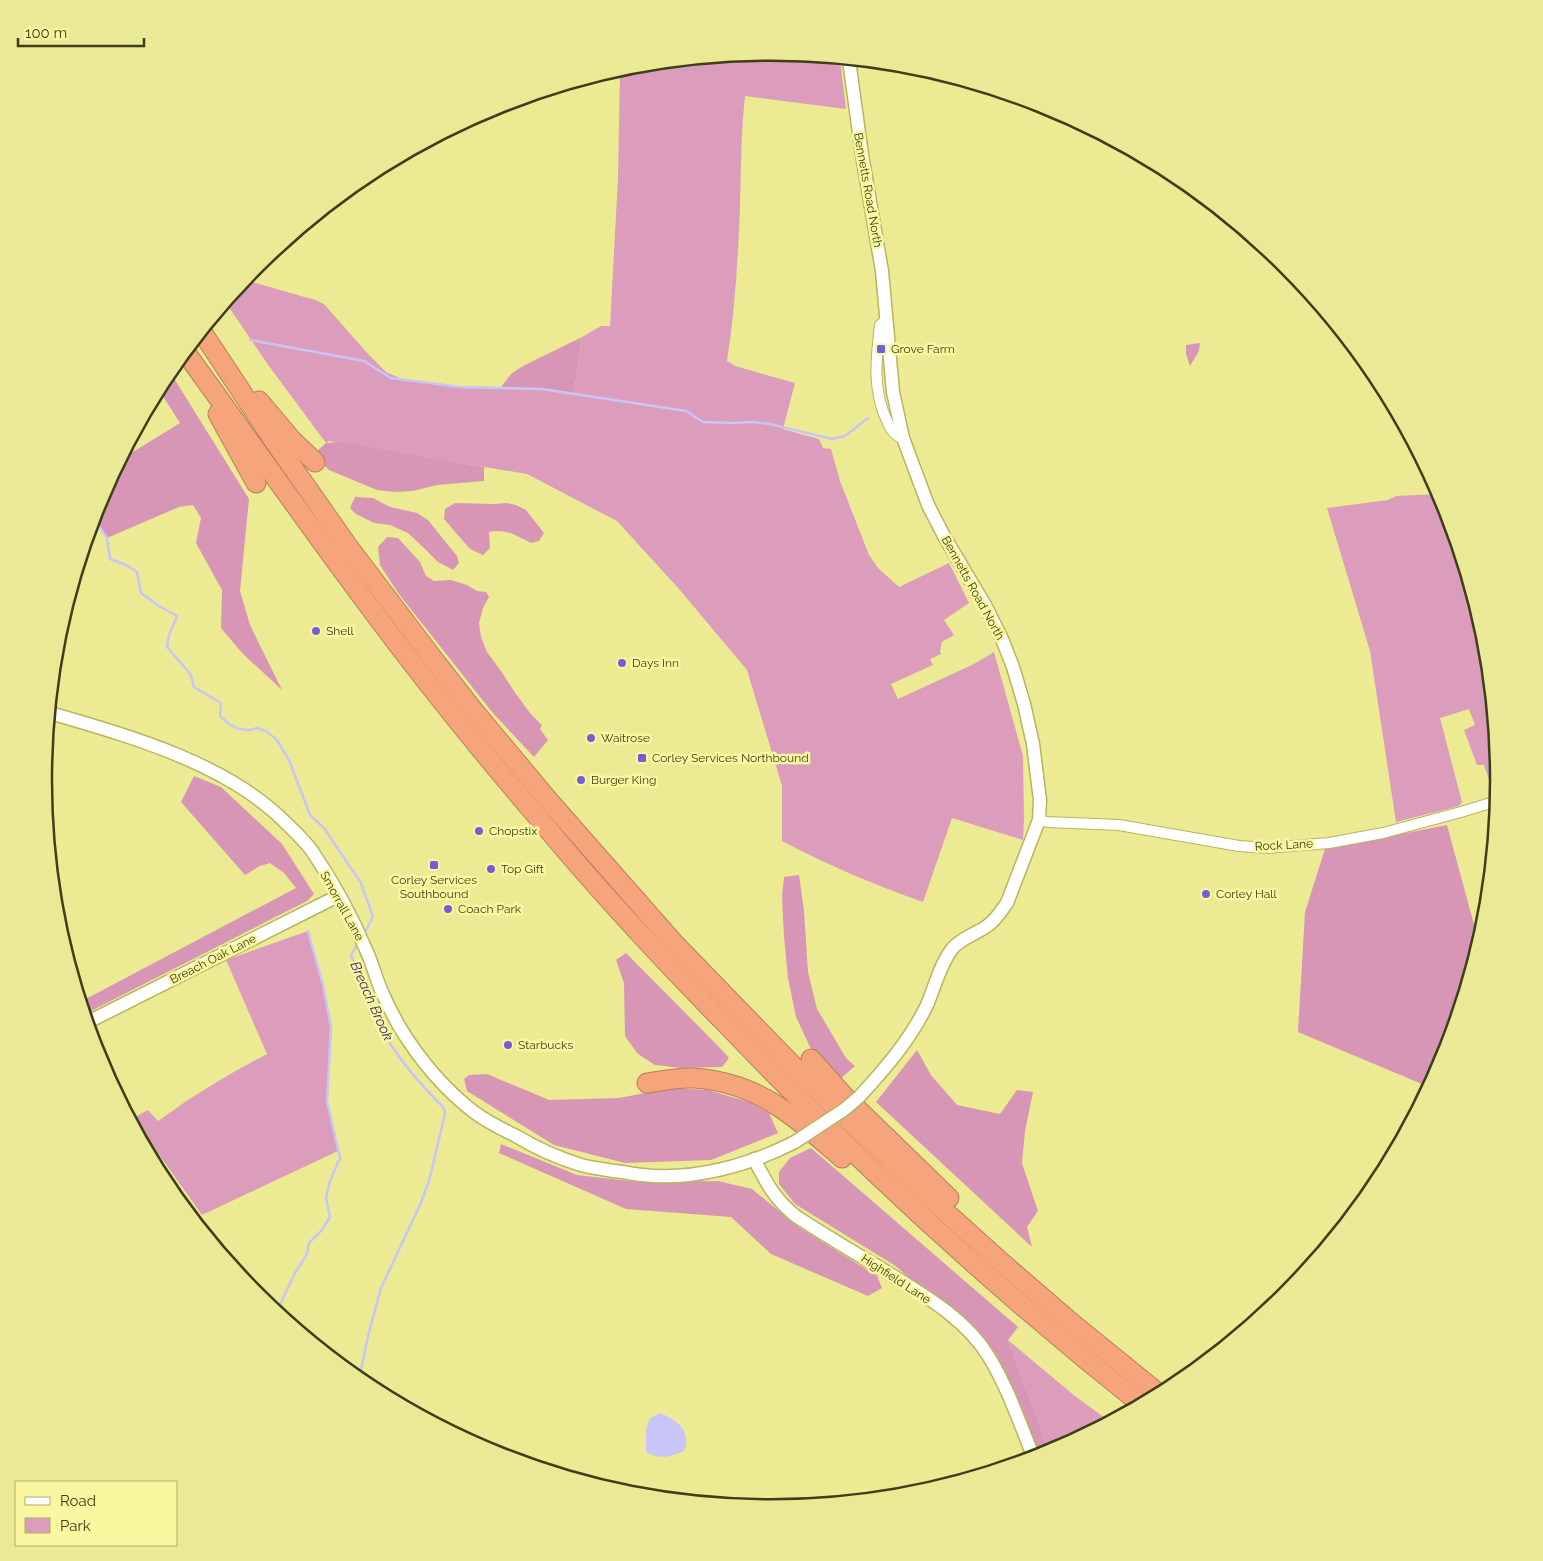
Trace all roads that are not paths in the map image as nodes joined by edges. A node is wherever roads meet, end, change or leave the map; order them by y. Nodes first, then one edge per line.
1 (850, 66) edge
2 (206, 337) edge
3 (205, 338) edge
4 (189, 359) edge
5 (189, 360) edge
6 (315, 462) dead end
7 (256, 482) dead end
8 (56, 715) edge
9 (1490, 803) edge
10 (1038, 820) junction
11 (338, 896) junction
12 (94, 1019) edge
13 (811, 1059) dead end
14 (646, 1083) dead end
15 (754, 1159) junction
16 (994, 1282) junction
17 (1154, 1388) edge
18 (1155, 1388) edge
19 (1136, 1400) edge
20 (1031, 1451) edge

1 - 10 street, Bennetts Road North
2 - 6 highway
3 - 17 highway
4 - 16 highway
5 - 7 highway
8 - 11 street, Smorrall Lane
9 - 10 street, Rock Lane
10 - 15 street, Bennetts Road North, bridge
11 - 12 street, Breach Oak Lane
11 - 15 street, Smorrall Lane
13 - 18 highway
14 - 16 highway
15 - 20 street, Highfield Lane
16 - 19 highway

